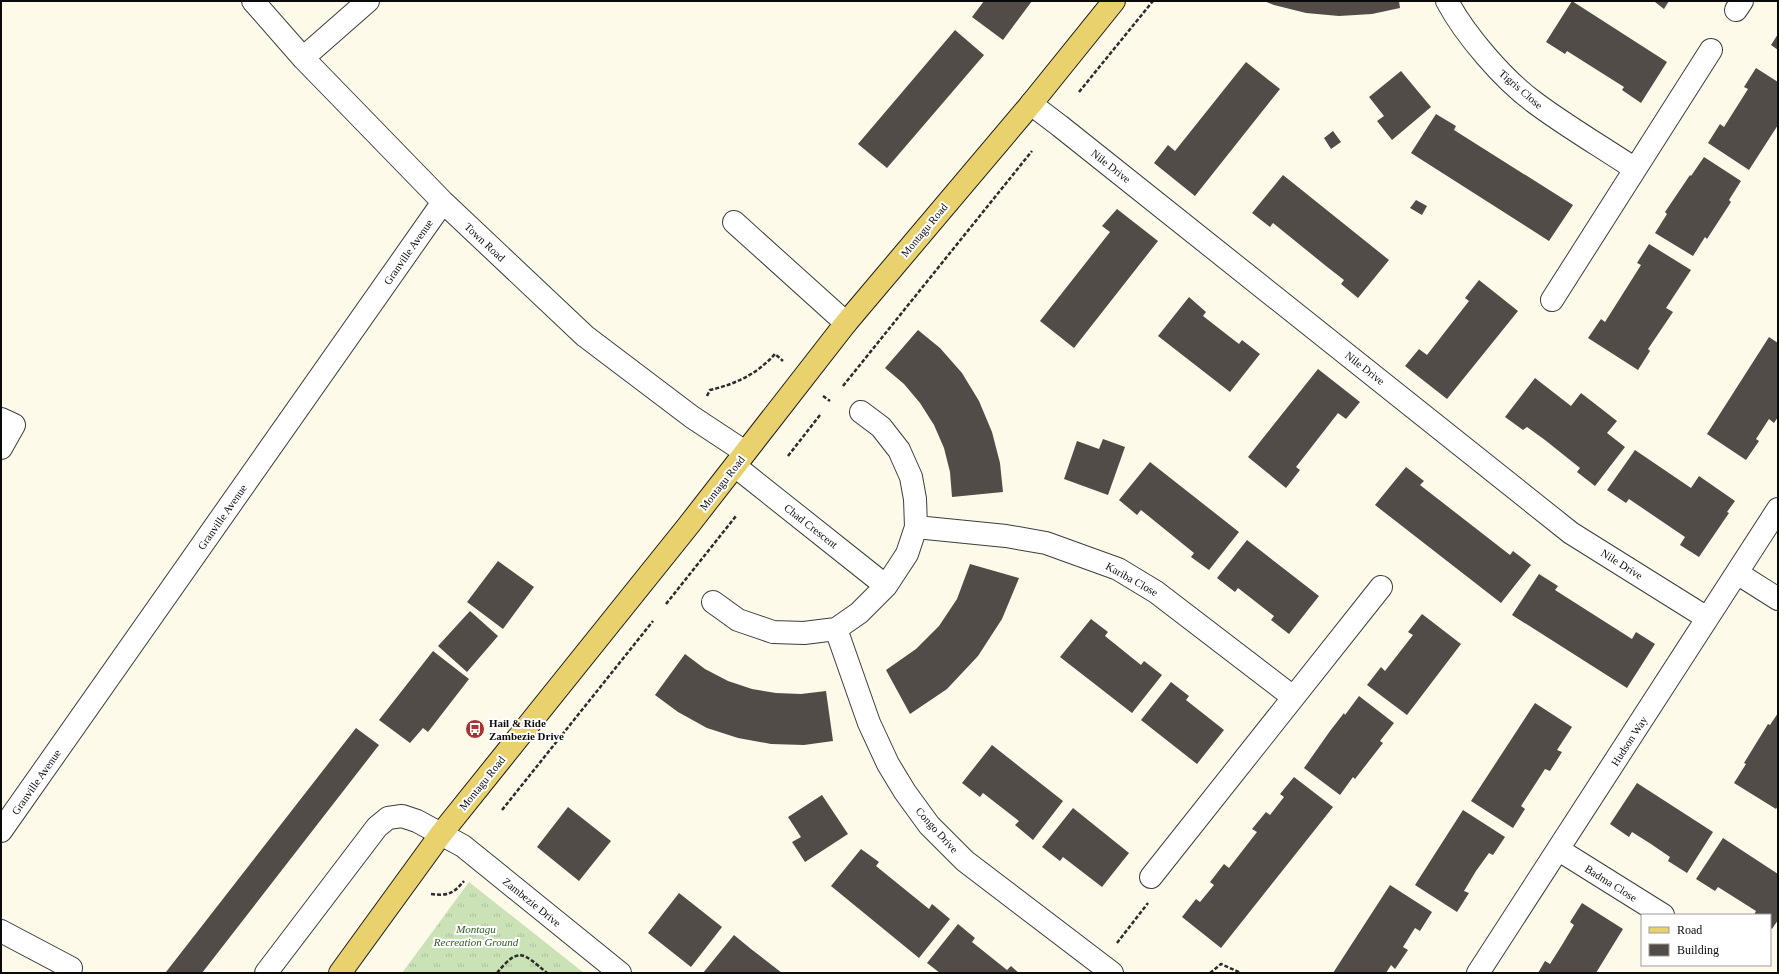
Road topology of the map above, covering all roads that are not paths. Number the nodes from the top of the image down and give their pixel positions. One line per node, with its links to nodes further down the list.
1 (253, 1): 6 (street, Town Road)
2 (368, 1): 6 (street)
3 (1114, 1): 7 (main road, Montagu Road)
4 (1447, 1): 8 (street, Tigris Close)
5 (1711, 50): 8 (street)
6 (303, 58): 9 (street, Town Road)
7 (1031, 104): 12 (main road, Montagu Road); 24 (street, Nile Drive)
8 (1635, 169): 11 (street)
9 (443, 202): 16 (street, Town Road); 27 (street, Granville Avenue)
10 (734, 222): 12 (street)
11 (1552, 300)
12 (846, 323): 16 (main road, Montagu Road)
13 (861, 412): 18 (street)
14 (1, 419): 15 (street)
15 (1, 448)
16 (740, 459): 20 (street, Chad Crescent); 28 (main road, Montagu Road)
17 (1778, 509): 19 (street, Hudson Way)
18 (916, 527): 20 (street); 26 (street, Kariba Close)
19 (1737, 573): 22 (street); 24 (street, Hudson Way)
20 (886, 586): 25 (street)
21 (1381, 587): 26 (street)
22 (1778, 599)
23 (713, 602): 25 (street)
24 (1708, 618): 29 (street, Hudson Way)
25 (836, 629): 34 (street, Congo Drive)
26 (1294, 697): 30 (street)
27 (1, 831)
28 (441, 834): 35 (street, Zambezie Drive); 36 (main road, Montagu Road); 37 (street, Zambezie Drive)
29 (1558, 850): 31 (street, Badma Close); 38 (street, Hudson Way)
30 (1151, 876)
31 (1661, 914)
32 (1, 931): 33 (street)
33 (71, 968)
34 (1106, 968)
35 (266, 973)
36 (340, 973)
37 (620, 973)
38 (1478, 973)

